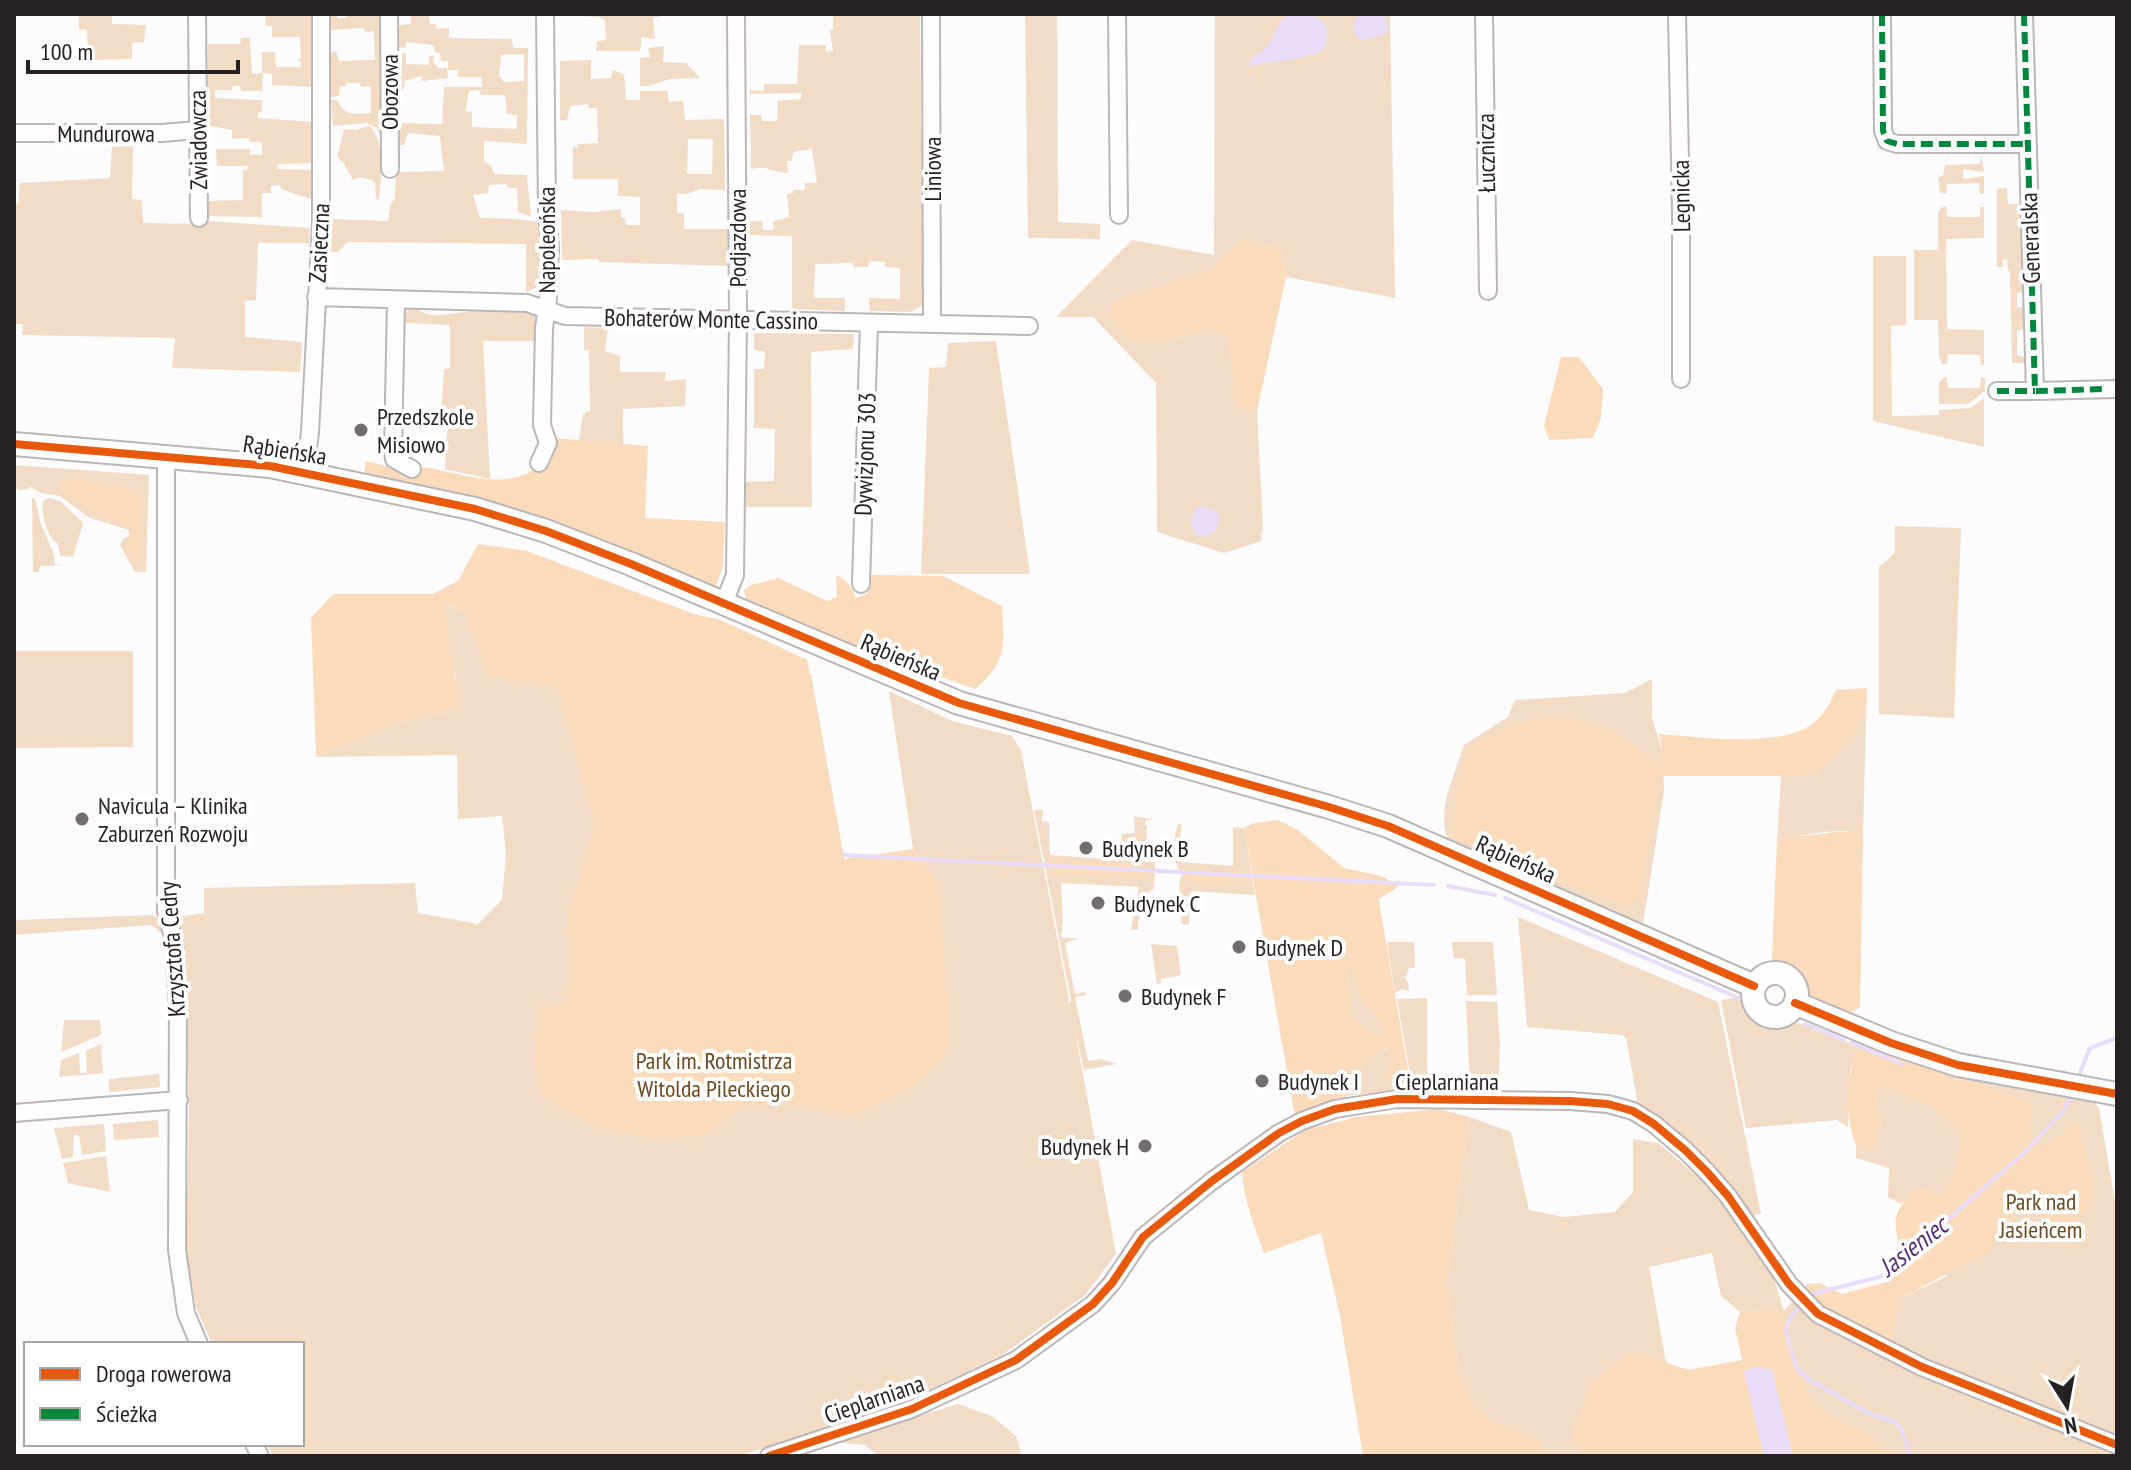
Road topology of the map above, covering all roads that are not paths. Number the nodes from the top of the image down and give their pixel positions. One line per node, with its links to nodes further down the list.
1 (197, 14): 13 (street, Zwiadowcza)
2 (321, 14): 20 (street, Zasieczna)
3 (389, 14): 16 (street, Obozowa)
4 (545, 14): 22 (street, Napoleońska)
5 (736, 14): 23 (street, Podjazdowa)
6 (931, 14): 25 (street, Liniowa)
7 (1117, 14): 17 (street)
8 (1484, 14): 19 (street, Łucznicza)
9 (1677, 14): 27 (street, Legnicka)
10 (1882, 14): 15 (street)
11 (2024, 14): 15 (street, Generalska)
12 (14, 124): 14 (street)
13 (197, 130): 14 (street, Mundurowa); 18 (street, Zwiadowcza)
14 (14, 133)
15 (2027, 144): 30 (street, Generalska)
16 (390, 169)
17 (1119, 215)
18 (199, 218)
19 (1488, 291)
20 (316, 297): 21 (street, Bohaterów Monte Cassino); 35 (street, Zasieczna)
21 (396, 301): 22 (street, Bohaterów Monte Cassino); 34 (street)
22 (546, 309): 23 (street, Bohaterów Monte Cassino); 33 (street, Napoleońska)
23 (738, 320): 24 (street, Bohaterów Monte Cassino); 37 (street, Podjazdowa)
24 (869, 323): 25 (street, Bohaterów Monte Cassino); 36 (street, Dywizjonu 303)
25 (932, 324): 26 (street, Bohaterów Monte Cassino)
26 (1029, 326)
27 (1681, 379)
28 (2111, 389): 30 (street)
29 (1997, 391): 30 (street)
30 (2035, 391)
31 (14, 444): 32 (street, Rąbieńska)
32 (166, 455): 35 (street, Rąbieńska); 41 (street, Krzysztofa Cedry)
33 (539, 463)
34 (412, 469)
35 (305, 472): 37 (street, Rąbieńska)
36 (861, 584)
37 (724, 603): 38 (street, Rąbieńska)
38 (1754, 986): 39 (street); 39 (street)
39 (1795, 1003): 40 (street)
40 (2117, 1094)
41 (179, 1100): 42 (street); 43 (street, Krzysztofa Cedry)
42 (14, 1113)
43 (198, 1342)
44 (2117, 1445): 45 (street, Cieplarniana)
45 (769, 1456)

